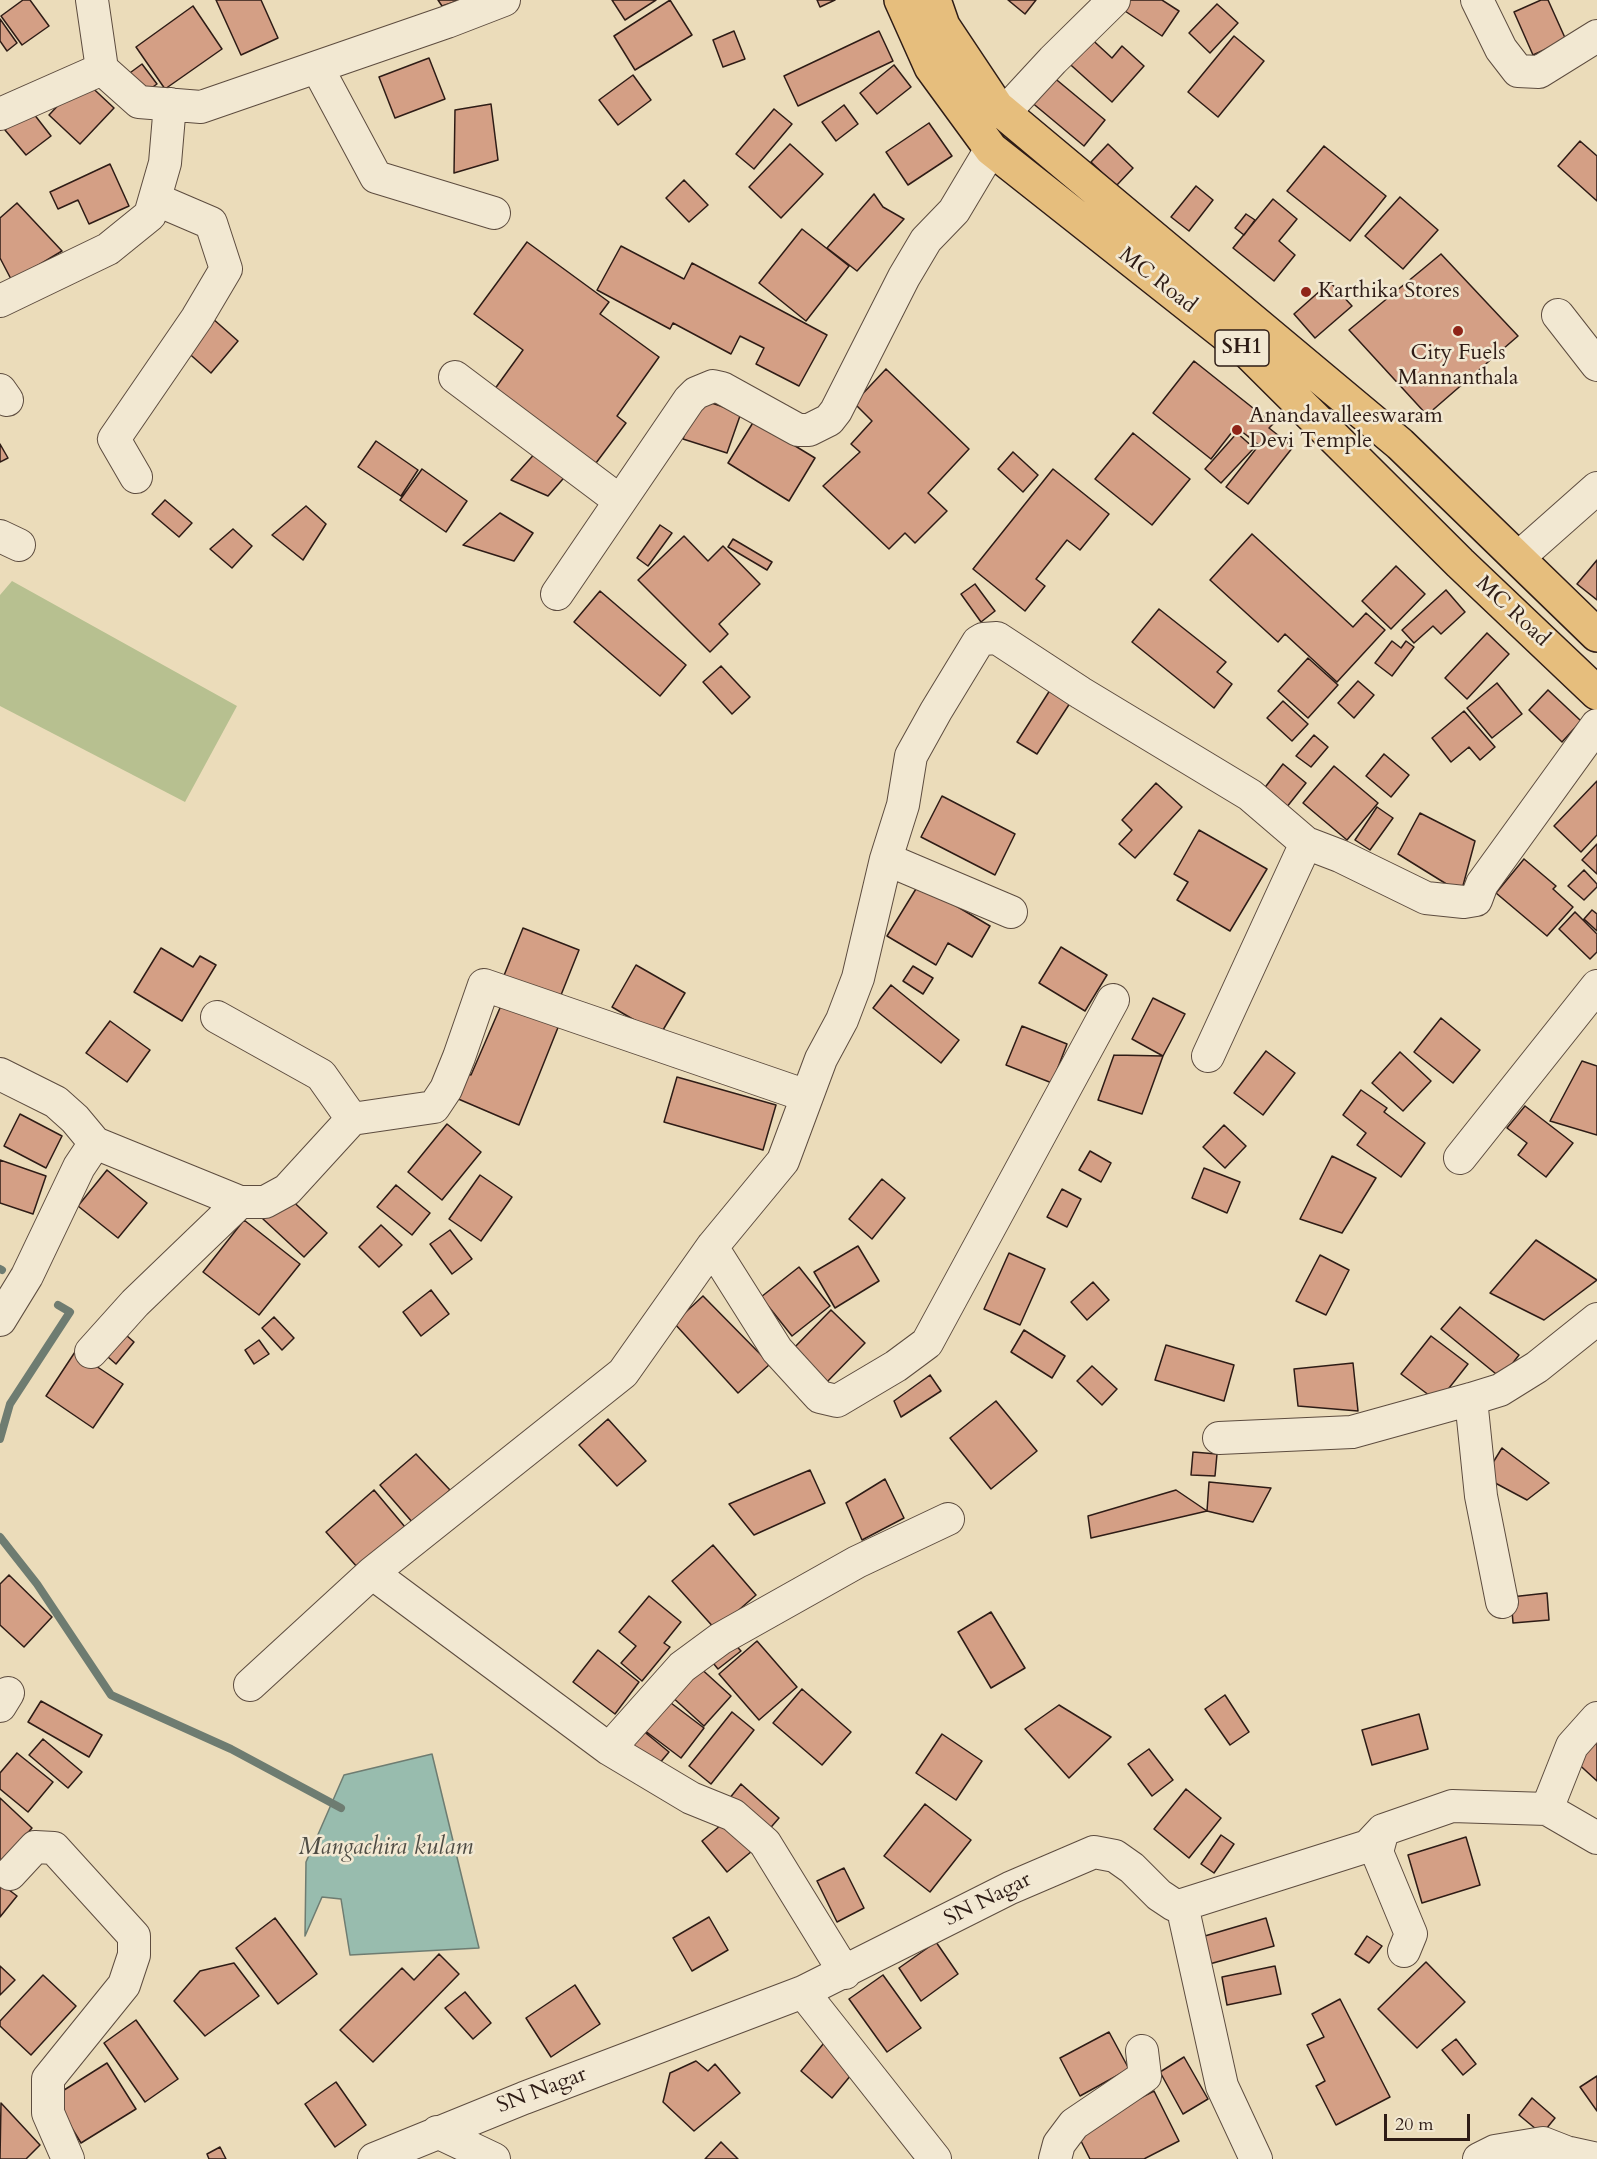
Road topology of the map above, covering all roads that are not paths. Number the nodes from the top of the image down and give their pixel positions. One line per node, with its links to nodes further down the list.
1 (92, 0): 9 (street)
2 (504, 0): 8 (street)
3 (901, 0): 13 (main road, MC Road / SH1)
4 (934, 0): 11 (main road, MC Road / SH1)
5 (1114, 0): 11 (street)
6 (1477, 0): 7 (street)
7 (1597, 36)
8 (317, 67): 10 (street); 15 (street)
9 (102, 69): 10 (street); 12 (street)
10 (170, 104): 14 (street)
11 (1004, 113): 23 (main road, MC Road / SH1)
12 (0, 114)
13 (991, 148): 22 (street); 26 (main road, MC Road / SH1)
14 (154, 199): 16 (street); 20 (street)
15 (494, 213)
16 (0, 301)
17 (1558, 315): 18 (street)
18 (1597, 365)
19 (454, 377): 22 (street)
20 (136, 477)
21 (1597, 488): 23 (street)
22 (620, 501): 24 (street)
23 (1518, 558): 25 (main road, MC Road / SH1)
24 (556, 594)
25 (1597, 635)
26 (1597, 693)
27 (1597, 725): 28 (street)
28 (1306, 843): 29 (street); 34 (street)
29 (886, 859): 30 (street); 36 (street)
30 (1011, 912)
31 (1595, 995): 39 (street)
32 (1113, 1000): 41 (street)
33 (217, 1017): 37 (street)
34 (1208, 1056)
35 (0, 1074): 38 (street)
36 (807, 1096): 37 (street); 41 (street)
37 (352, 1119): 40 (street)
38 (95, 1143): 40 (street); 43 (street)
39 (1460, 1158)
40 (240, 1202): 44 (street)
41 (712, 1247): 48 (street)
42 (1597, 1319): 45 (street)
43 (0, 1320)
44 (91, 1352)
45 (1471, 1399): 46 (street); 49 (street)
46 (1219, 1438)
47 (948, 1519): 52 (street)
48 (372, 1573): 50 (street); 52 (street)
49 (1502, 1602)
50 (250, 1685)
51 (1597, 1718): 53 (street)
52 (609, 1749): 59 (street)
53 (1547, 1809): 54 (street); 55 (street)
54 (1383, 1830): 57 (street); 58 (street)
55 (1597, 1838)
56 (10, 1874): 63 (street)
57 (1182, 1905): 59 (street, SN Nagar); 68 (street)
58 (1404, 1951)
59 (846, 1972): 60 (street, SN Nagar)
60 (803, 1992): 62 (street, SN Nagar); 66 (street)
61 (1142, 2051): 67 (street)
62 (437, 2132): 64 (street, SN Nagar); 65 (street)
63 (68, 2159)
64 (374, 2159)
65 (494, 2159)
66 (935, 2159)
67 (1056, 2159)
68 (1256, 2159)
69 (1479, 2159): 70 (street)
70 (1597, 2159)

